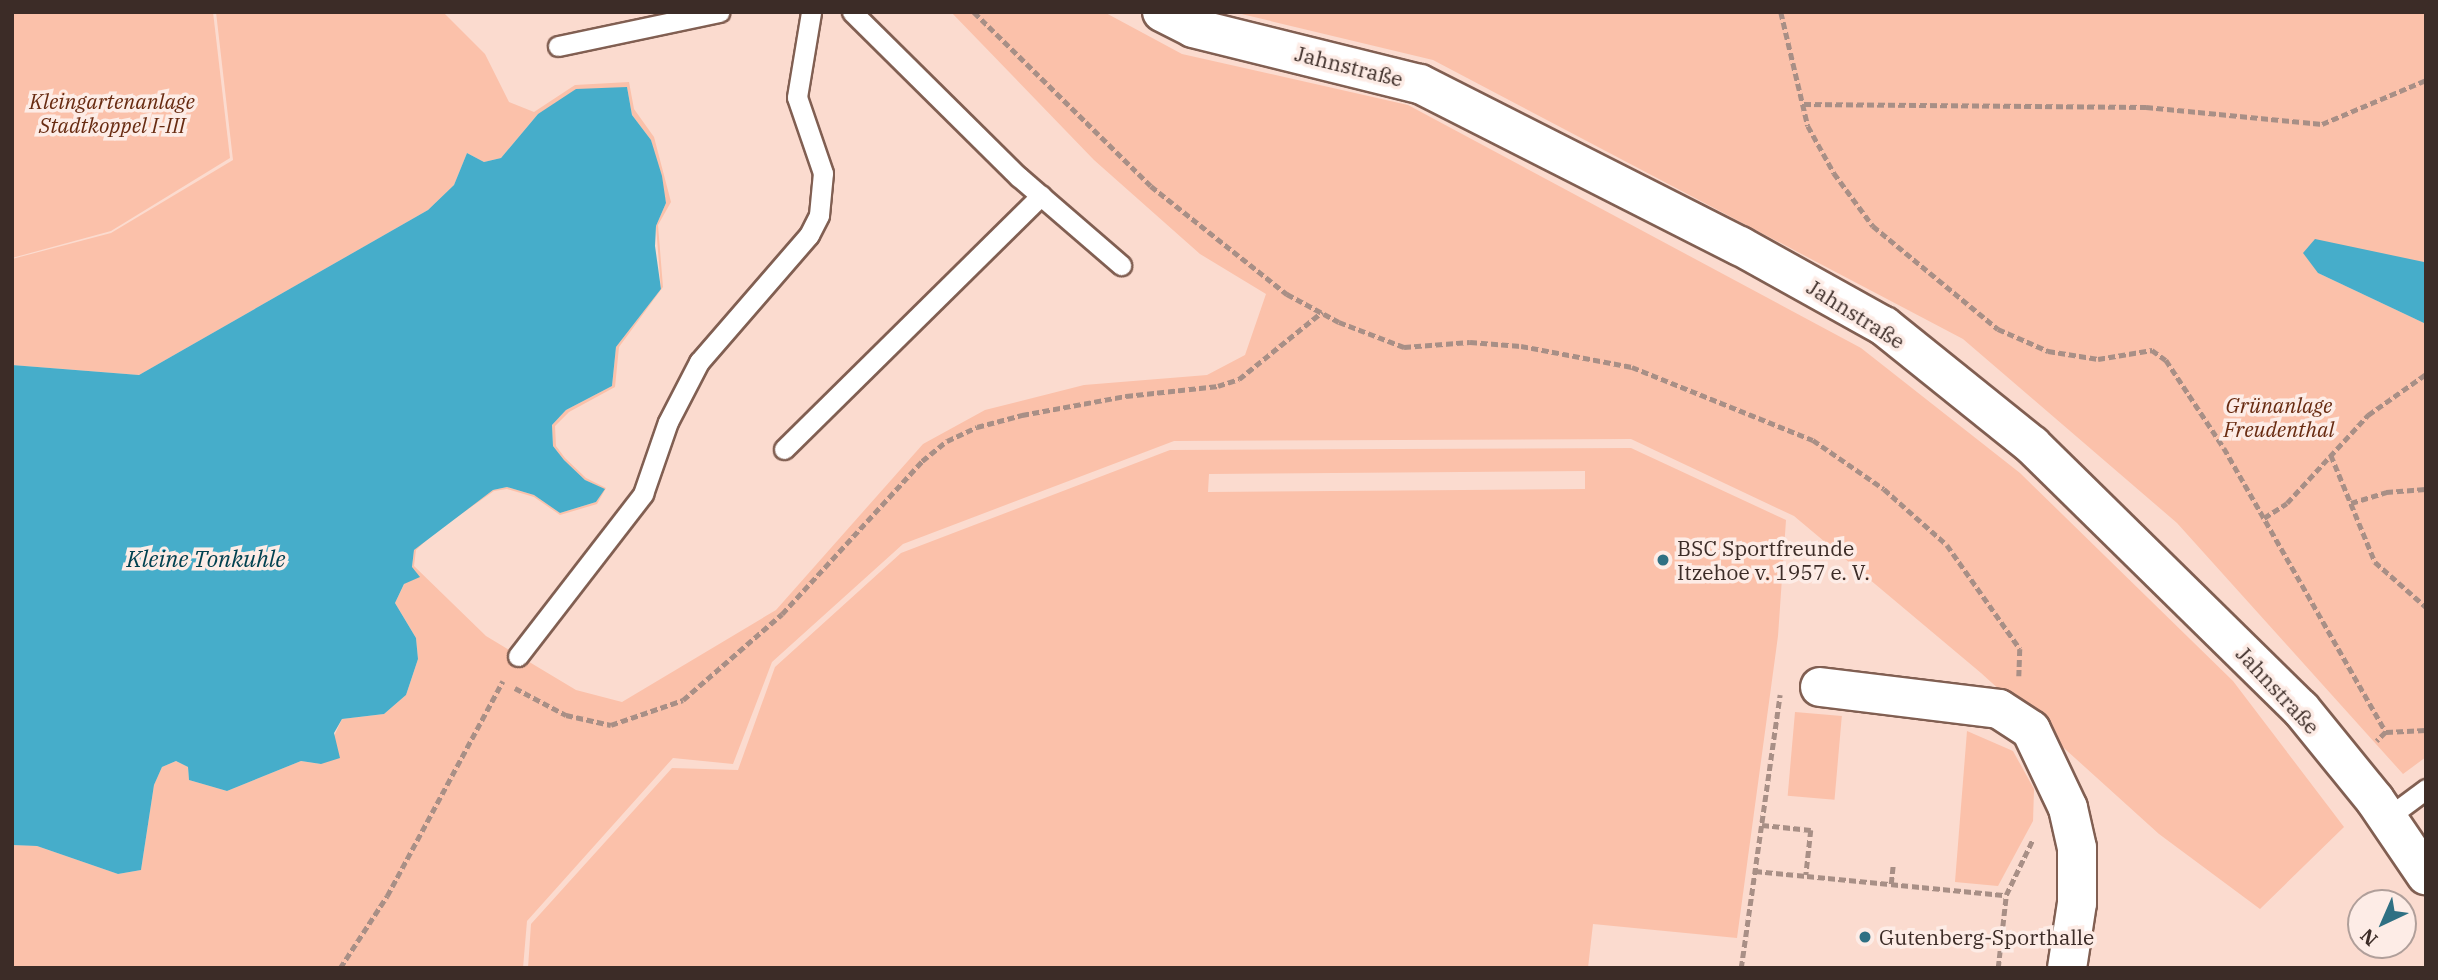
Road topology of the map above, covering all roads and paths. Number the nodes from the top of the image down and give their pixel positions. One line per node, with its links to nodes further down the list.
1 (719, 12): 7 (lane)
2 (811, 12): 20 (lane)
3 (852, 12): 10 (lane)
4 (974, 12): 12 (path)
5 (1162, 12): 26 (street, Jahnstraße)
6 (1781, 12): 9 (path)
7 (558, 46)
8 (2426, 80): 9 (path)
9 (1804, 104): 18 (path)
10 (1041, 196): 11 (lane); 14 (lane)
11 (1121, 265)
12 (1322, 312): 21 (path); 23 (path)
13 (2426, 374): 15 (path)
14 (784, 449)
15 (2331, 455): 17 (path); 18 (path)
16 (2426, 489): 17 (path)
17 (2351, 503): 19 (path)
18 (2263, 518): 25 (path)
19 (2426, 607)
20 (517, 656): 21 (path)
21 (503, 682): 37 (path)
22 (1820, 687): 23 (street); 29 (path)
23 (2015, 718): 30 (street)
24 (2426, 730): 25 (path)
25 (2386, 732): 26 (path)
26 (2348, 767): 28 (street, Jahnstraße)
27 (2426, 789): 28 (lane)
28 (2387, 817): 33 (street, Jahnstraße)
29 (1762, 825): 32 (path); 34 (path)
30 (2072, 827): 36 (path); 40 (street)
31 (1893, 864): 35 (path)
32 (1755, 871): 34 (path); 38 (path)
33 (2426, 875)
34 (1806, 876): 35 (path)
35 (1891, 884): 36 (path)
36 (2006, 895): 39 (path)
37 (340, 968)
38 (1741, 968)
39 (1998, 968)
40 (2067, 968)

